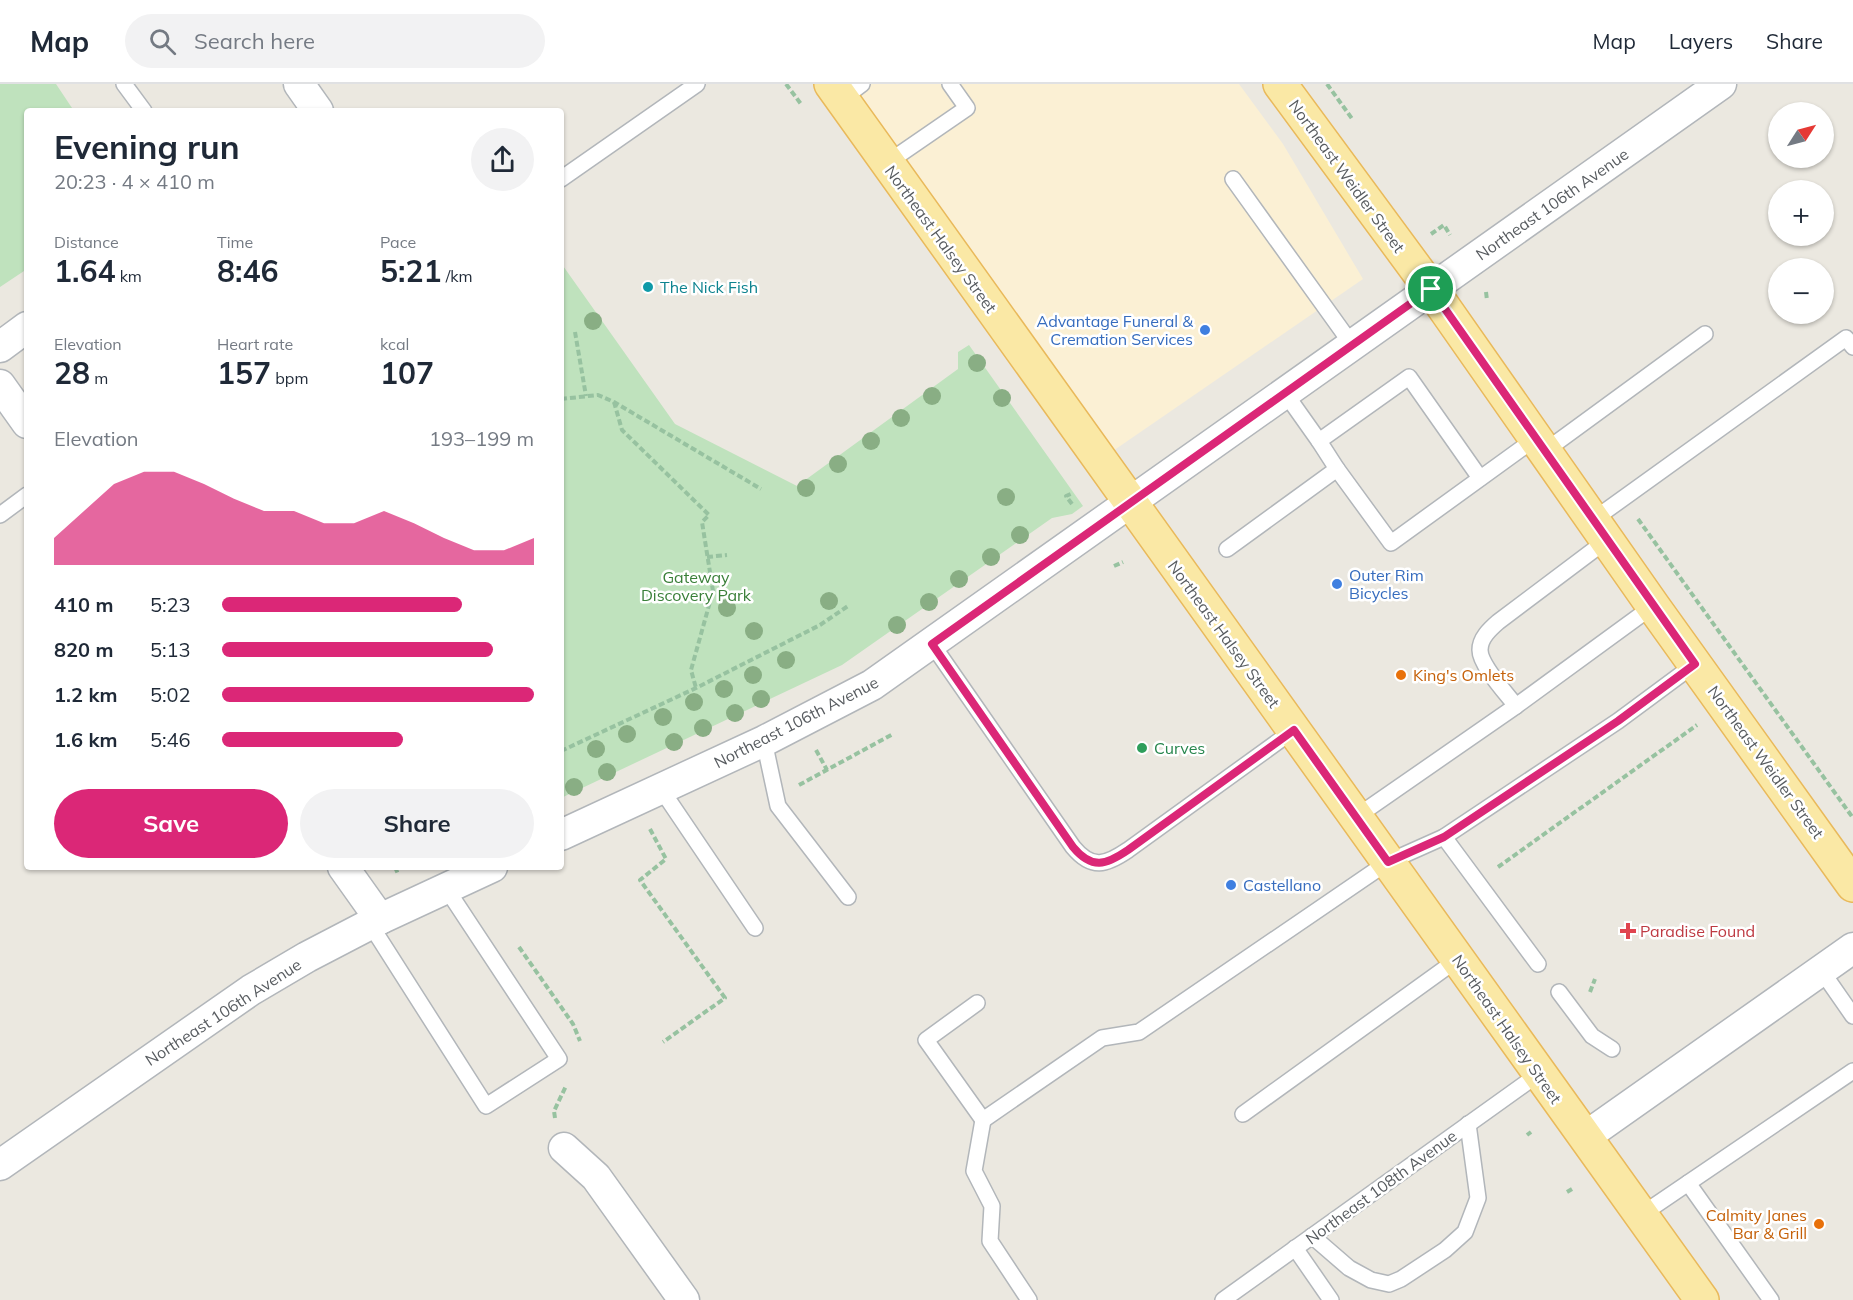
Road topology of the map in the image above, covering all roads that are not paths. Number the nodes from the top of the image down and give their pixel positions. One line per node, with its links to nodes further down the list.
1 (124, 84): 8 (lane)
2 (299, 84): 9 (street)
3 (698, 84): 11 (lane)
4 (950, 84): 10 (lane)
5 (1280, 84): 13 (main road, Northeast Weidler Street)
6 (1721, 84): 13 (street, Northeast 106th Avenue)
7 (845, 89): 10 (main road, Northeast Halsey Street)
8 (142, 108)
9 (316, 108)
10 (887, 163): 27 (main road, Northeast Halsey Street)
11 (564, 177)
12 (1233, 179): 16 (lane)
13 (1431, 289): 16 (street, Northeast 106th Avenue); 23 (main road, Northeast Weidler Street)
14 (24, 329): 17 (street)
15 (1705, 334): 23 (lane)
16 (1353, 346): 20 (street, Northeast 106th Avenue)
17 (0, 347)
18 (1853, 347): 29 (lane)
19 (0, 385): 21 (street)
20 (1285, 393): 22 (lane); 27 (street, Northeast 106th Avenue)
21 (24, 419)
22 (1319, 441): 24 (lane); 25 (lane)
23 (1540, 445): 25 (lane); 29 (main road, Northeast Weidler Street)
24 (1337, 469): 25 (lane); 30 (lane)
25 (1480, 478)
26 (24, 497): 28 (lane)
27 (1131, 503): 32 (street, Northeast 106th Avenue); 35 (main road, Northeast Halsey Street)
28 (0, 515)
29 (1600, 530): 31 (main road, Northeast Weidler Street); 34 (lane)
30 (1227, 549)
31 (1653, 606): 33 (main road, Northeast Weidler Street); 34 (lane)
32 (932, 644): 35 (lane); 36 (street, Northeast 106th Avenue)
33 (1695, 664): 40 (lane); 44 (main road, Northeast Weidler Street)
34 (1516, 706): 38 (lane)
35 (1294, 730): 38 (main road, Northeast Halsey Street)
36 (764, 741): 37 (street, Northeast 106th Avenue); 46 (lane)
37 (661, 789): 39 (street, Northeast 106th Avenue); 48 (lane)
38 (1356, 817): 41 (main road, Northeast Halsey Street)
39 (564, 834)
40 (1444, 837): 41 (lane); 51 (lane)
41 (1388, 862): 50 (main road, Northeast Halsey Street); 60 (lane)
42 (345, 870): 47 (street)
43 (485, 870): 45 (street, Northeast 106th Avenue)
44 (1853, 885)
45 (446, 888): 47 (street, Northeast 106th Avenue); 47 (lane)
46 (848, 897)
47 (375, 921): 64 (street, Northeast 106th Avenue)
48 (755, 928)
49 (1853, 948): 52 (street)
50 (1458, 959): 58 (main road, Northeast Halsey Street); 59 (lane)
51 (1538, 964)
52 (1821, 970): 55 (lane); 62 (street)
53 (1559, 992): 56 (lane)
54 (977, 1003): 60 (lane)
55 (1853, 1016)
56 (1612, 1049)
57 (1853, 1071): 65 (lane)
58 (1540, 1073): 61 (lane, Northeast 108th Avenue); 62 (main road, Northeast Halsey Street)
59 (1243, 1114)
60 (983, 1120): 70 (lane)
61 (1468, 1124): 67 (lane, Northeast 108th Avenue); 67 (lane)
62 (1585, 1137): 66 (main road, Northeast Halsey Street)
63 (564, 1148): 69 (street)
64 (0, 1165)
65 (1688, 1183): 66 (lane); 74 (lane)
66 (1641, 1215): 73 (main road, Northeast Halsey Street)
67 (1312, 1236): 68 (lane, Northeast 108th Avenue)
68 (1295, 1248): 71 (lane, Northeast 108th Avenue); 72 (lane)
69 (684, 1300)
70 (1029, 1300)
71 (1223, 1300)
72 (1331, 1300)
73 (1702, 1300)
74 (1771, 1300)

